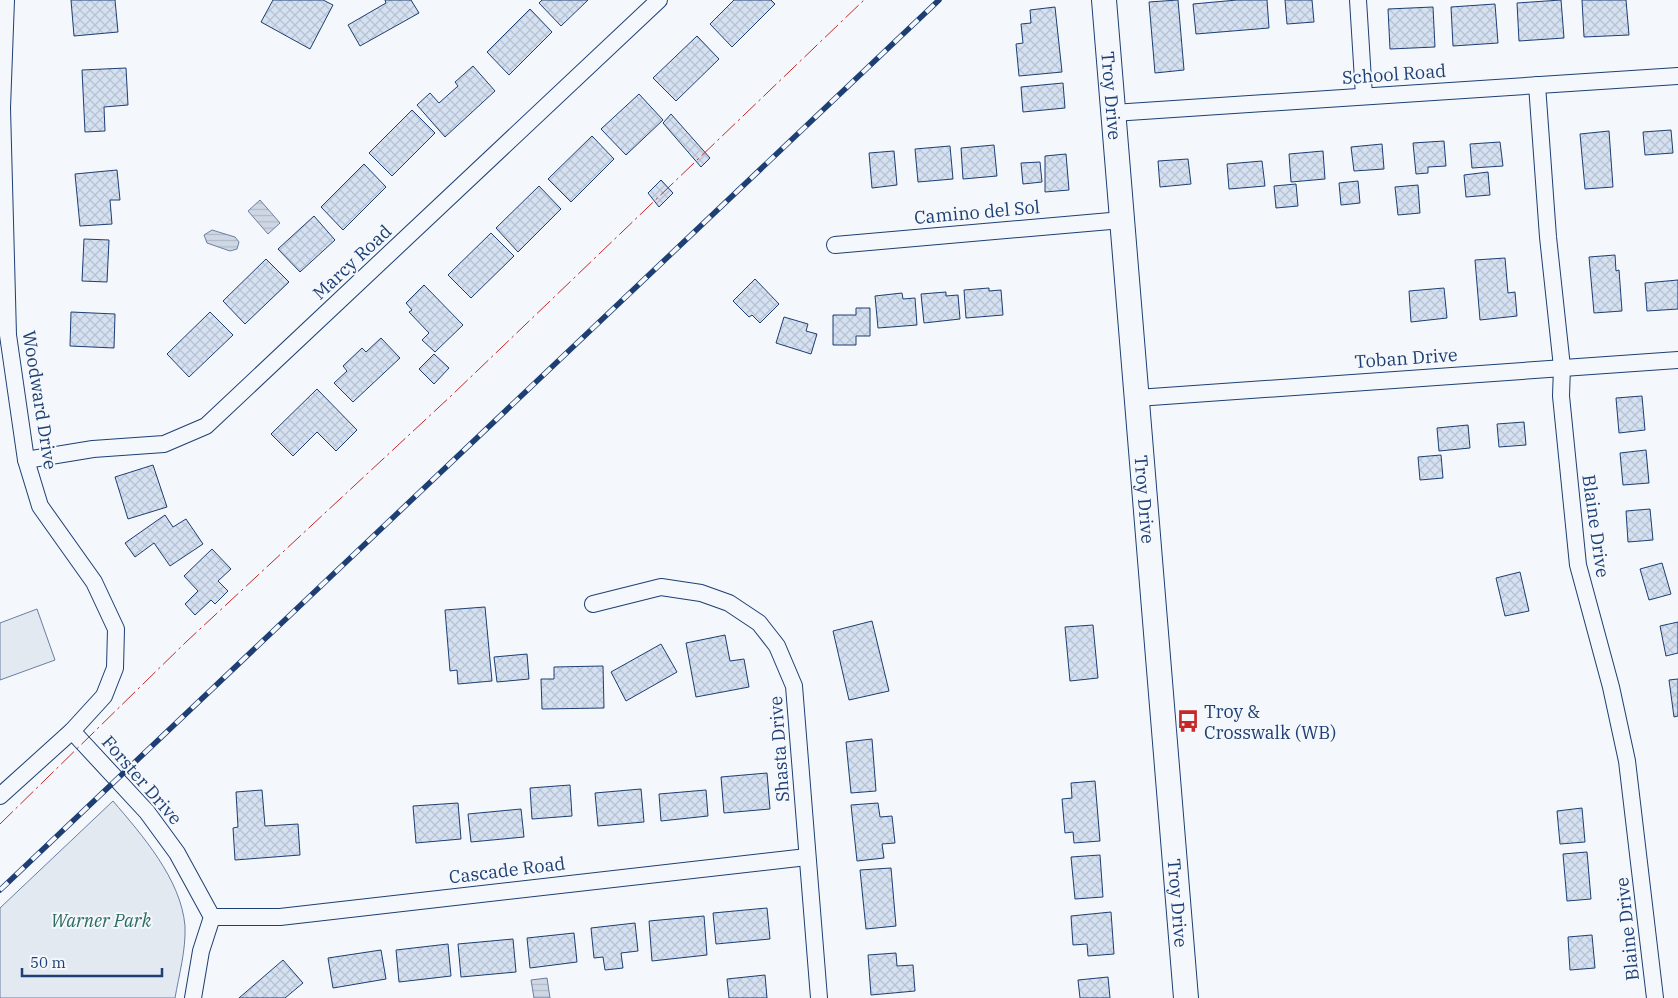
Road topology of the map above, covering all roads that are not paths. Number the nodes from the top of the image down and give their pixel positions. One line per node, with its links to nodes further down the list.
1 (6, 0): 14 (street, Woodward Drive)
2 (659, 0): 14 (street, Marcy Road)
3 (1104, 0): 8 (street, Troy Drive)
4 (1358, 0): 7 (street)
5 (1678, 76): 6 (street, School Road)
6 (1537, 85): 7 (street, School Road); 12 (street, Blaine Drive)
7 (1364, 96): 8 (street, School Road)
8 (1113, 113): 9 (street, Troy Drive)
9 (1122, 220): 10 (street, Camino del Sol); 13 (street, Troy Drive)
10 (835, 245)
11 (1678, 360): 12 (street, Toban Drive)
12 (1562, 367): 13 (street, Toban Drive); 23 (street, Blaine Drive)
13 (1137, 398): 22 (street, Troy Drive)
14 (26, 460): 16 (street, Woodward Drive)
15 (593, 604): 18 (street, Shasta Drive)
16 (72, 730): 17 (street, Woodward Drive); 19 (street, Forster Drive)
17 (0, 796)
18 (807, 857): 19 (street, Cascade Road); 21 (street, Shasta Drive)
19 (212, 917): 20 (street)
20 (194, 998)
21 (819, 998)
22 (1186, 998)
23 (1655, 998)

